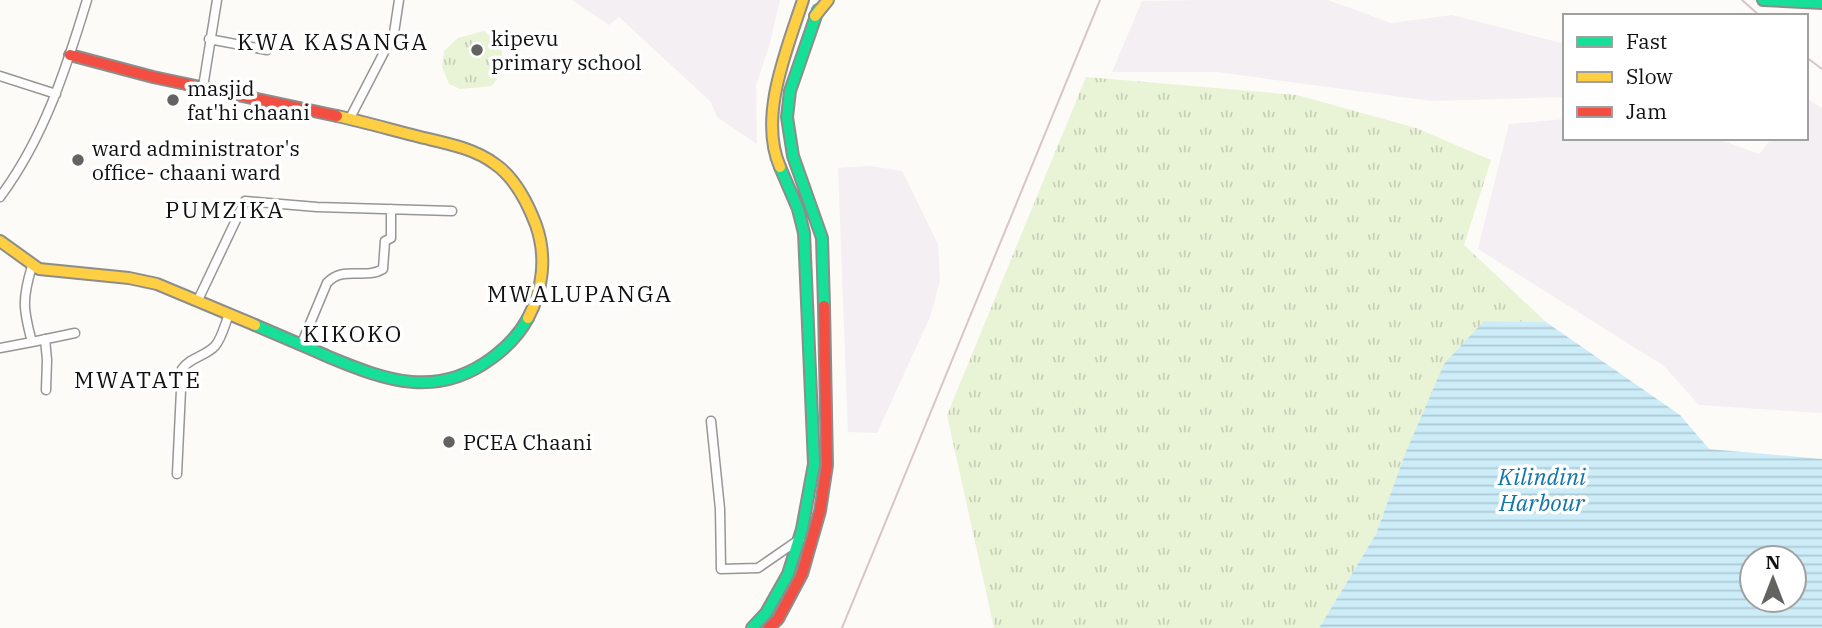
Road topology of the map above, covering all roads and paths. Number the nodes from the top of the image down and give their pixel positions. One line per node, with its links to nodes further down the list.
1 (87, 0): 12 (street)
2 (216, 0): 10 (street)
3 (399, 0): 16 (street)
4 (822, 0): 9 (main road)
5 (828, 0): 9 (main road)
6 (1763, 0): 8 (main road)
7 (801, 2): 32 (main road)
8 (1822, 4)
9 (815, 16): 34 (main road)
10 (209, 39): 11 (street); 14 (street)
11 (267, 50)
12 (70, 55): 14 (main road); 15 (street)
13 (0, 76): 15 (street)
14 (203, 87): 16 (main road)
15 (55, 94): 17 (street)
16 (350, 118): 27 (main road)
17 (0, 197)
18 (391, 209): 19 (street); 22 (street); 27 (street)
19 (452, 211)
20 (0, 241): 21 (main road)
21 (32, 266): 22 (main road); 26 (street)
22 (198, 300): 23 (main road)
23 (229, 314): 27 (main road); 31 (street)
24 (75, 333): 25 (street)
25 (45, 339): 26 (street); 29 (street)
26 (32, 342): 28 (street)
27 (301, 345)
28 (0, 348)
29 (46, 390)
30 (711, 421): 32 (street)
31 (177, 474)
32 (800, 539): 33 (main road)
33 (752, 628)
34 (769, 628)

